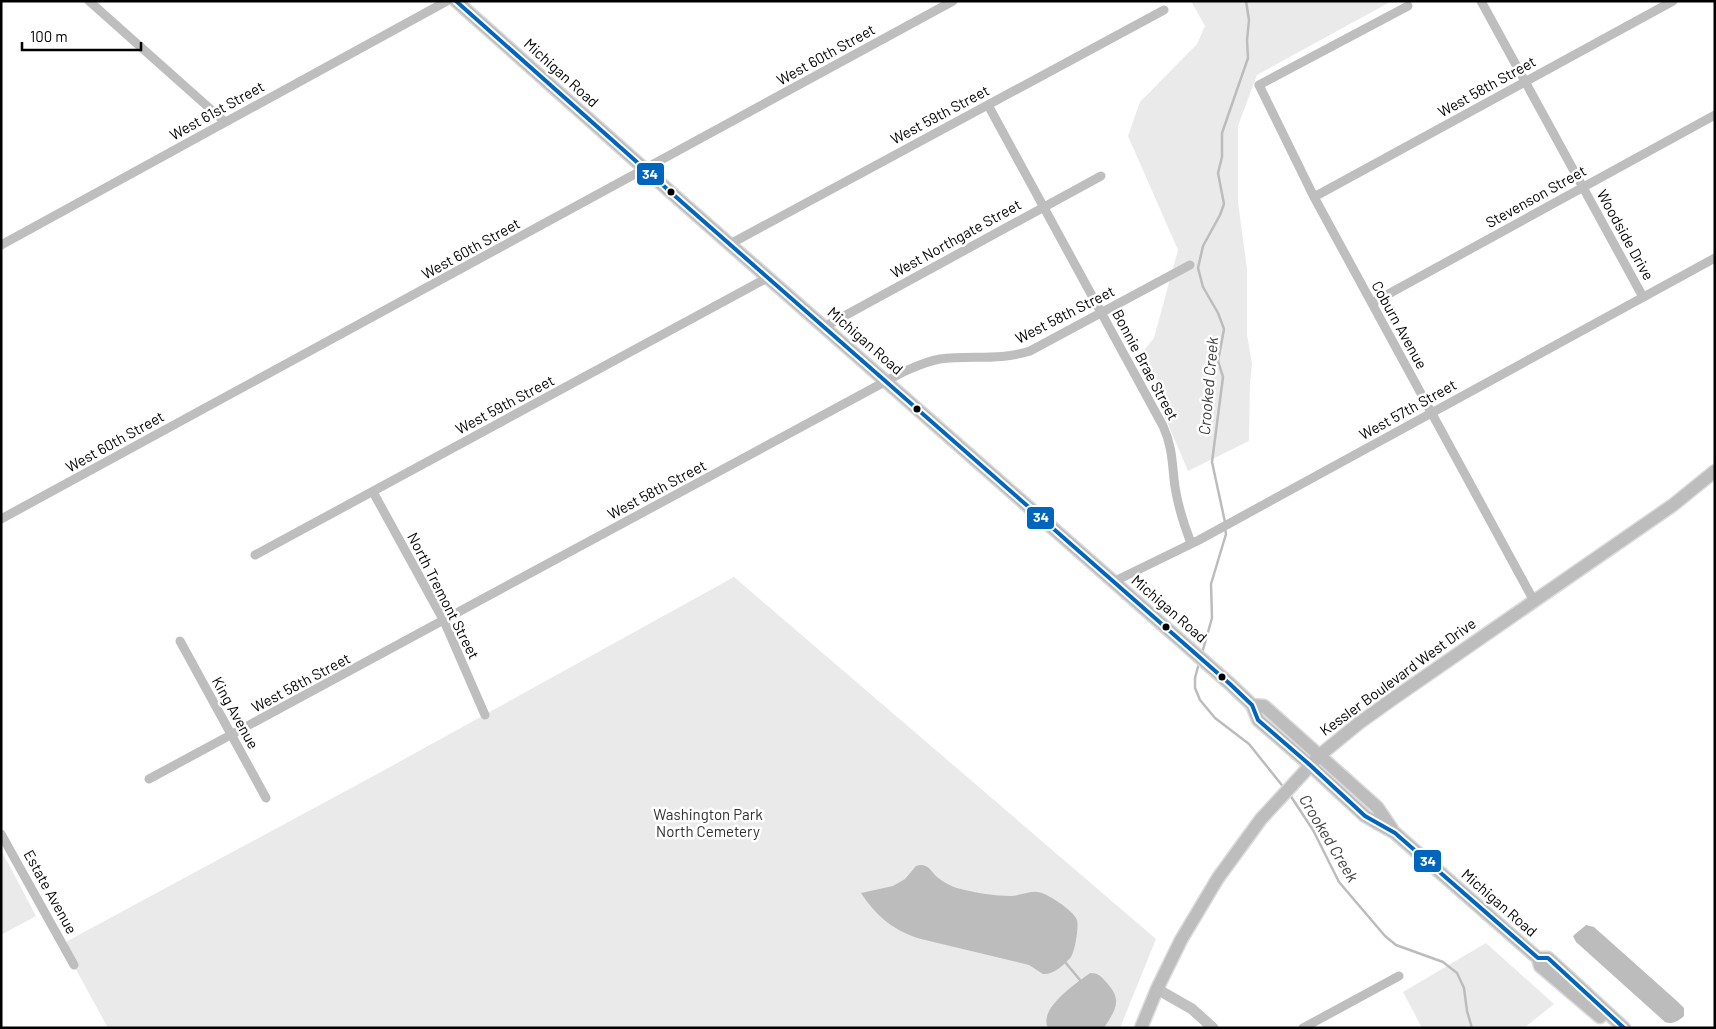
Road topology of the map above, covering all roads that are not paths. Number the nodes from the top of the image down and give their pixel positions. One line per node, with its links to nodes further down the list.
1 (89, 1): 12 (street)
2 (447, 1): 12 (street, West 61st Street)
3 (456, 1): 13 (main road, Michigan Road)
4 (953, 1): 13 (street, West 60th Street)
5 (1481, 1): 9 (street, Woodside Drive)
6 (1673, 1): 9 (street, West 58th Street)
7 (1408, 6): 16 (street, Coburn Avenue)
8 (1164, 10): 10 (street, West 59th Street)
9 (1524, 82): 15 (street, Woodside Drive); 16 (street, West 58th Street)
10 (988, 105): 17 (street, Bonnie Brae Street); 18 (street, West 59th Street)
11 (1715, 115): 15 (street, Stevenson Street)
12 (225, 122): 19 (street, West 61st Street)
13 (645, 170): 18 (main road, Michigan Road); 31 (street, West 60th Street)
14 (1101, 176): 17 (street, West Northgate Street)
15 (1583, 187): 23 (street, Woodside Drive); 24 (street, Stevenson Street)
16 (1314, 197): 24 (street, Coburn Avenue)
17 (1043, 208): 25 (street, Bonnie Brae Street); 26 (street, West Northgate Street)
18 (730, 244): 22 (main road, Michigan Road)
19 (1, 245)
20 (1715, 258): 23 (street, West 57th Street)
21 (1190, 265): 25 (street, West 58th Street)
22 (769, 278): 26 (main road, Michigan Road); 30 (street, West 59th Street)
23 (1643, 297): 28 (street, West 57th Street)
24 (1372, 303): 28 (street, Coburn Avenue)
25 (1101, 313): 27 (street, West 58th Street); 32 (street, Bonnie Brae Street)
26 (824, 327): 27 (main road, Michigan Road)
27 (887, 381): 34 (main road, Michigan Road); 36 (street, West 58th Street)
28 (1431, 413): 32 (street, West 57th Street); 35 (street, Coburn Avenue)
29 (1715, 471): 35 (main road, Kessler Boulevard West Drive)
30 (373, 492): 33 (street, West 59th Street); 36 (street, North Tremont Street)
31 (1, 520)
32 (1195, 541): 34 (street, West 57th Street)
33 (255, 556)
34 (1113, 582): 38 (main road, Michigan Road)
35 (1534, 601): 41 (main road, Kessler Boulevard West Drive)
36 (444, 621): 39 (street, North Tremont Street); 40 (street, West 58th Street)
37 (180, 641): 40 (street, King Avenue)
38 (1252, 705): 41 (main road, Michigan Road); 42 (main road, Michigan Road)
39 (485, 715)
40 (232, 736): 43 (street, West 58th Street); 44 (street, King Avenue)
41 (1320, 755): 42 (main road, Kessler Boulevard West Drive); 45 (main road, Michigan Road)
42 (1310, 765): 45 (main road, Michigan Road); 50 (main road, Kessler Boulevard West Drive)
43 (149, 780)
44 (266, 798)
45 (1395, 833): 47 (main road, Michigan Road)
46 (1, 834): 48 (street, Estate Avenue)
47 (1538, 958): 54 (main road, Michigan Road); 55 (main road, Michigan Road)
48 (74, 965)
49 (1399, 976): 53 (street)
50 (1157, 989): 51 (main road, Kessler Boulevard West Drive); 52 (street)
51 (1141, 1028)
52 (1213, 1028)
53 (1303, 1028)
54 (1612, 1028)
55 (1624, 1028)

